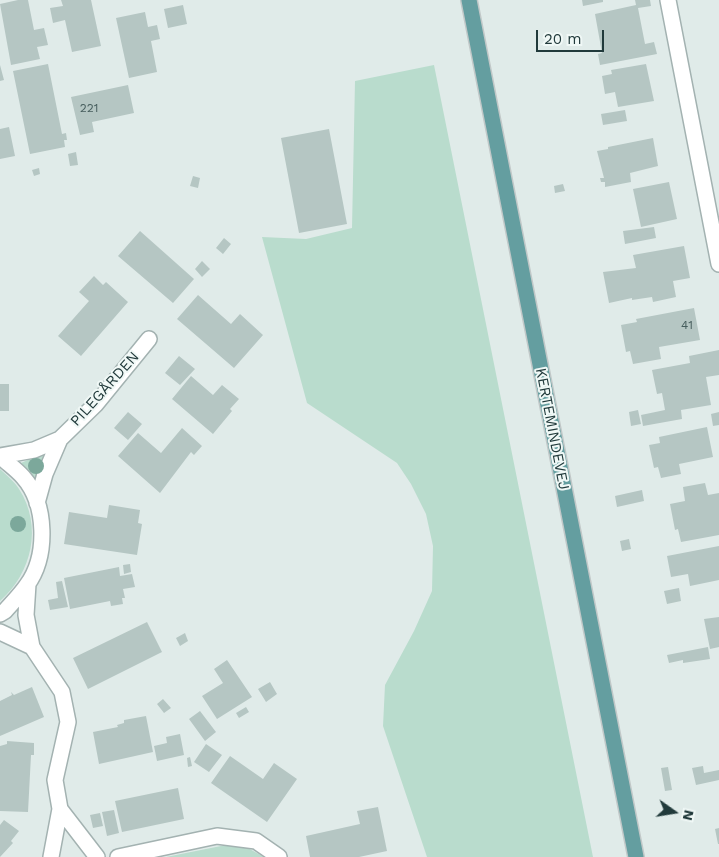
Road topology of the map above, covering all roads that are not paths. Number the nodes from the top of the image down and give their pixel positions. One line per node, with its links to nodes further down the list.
1 (469, 0): 18 (main road, KERTEMINDEVEJ)
2 (668, 0): 3 (street)
3 (712, 194): 4 (street)
4 (719, 264)
5 (149, 339): 6 (street, PILEGÅRDEN)
6 (60, 439): 7 (street, PILEGÅRDEN); 8 (street, PILEGÅRDEN)
7 (0, 456): 8 (street, PILEGÅRDEN)
8 (37, 504): 9 (street, PILEGÅRDEN)
9 (28, 584): 10 (street, PILEGÅRDEN); 12 (street, PILEGÅRDEN)
10 (0, 614)
11 (0, 632): 12 (street)
12 (32, 647): 13 (street, PILEGÅRDEN)
13 (60, 809): 14 (street, PILEGÅRDEN); 15 (street, PILEGÅRDEN)
14 (51, 857)
15 (97, 857)
16 (118, 857): 17 (street)
17 (279, 857)
18 (636, 857)

